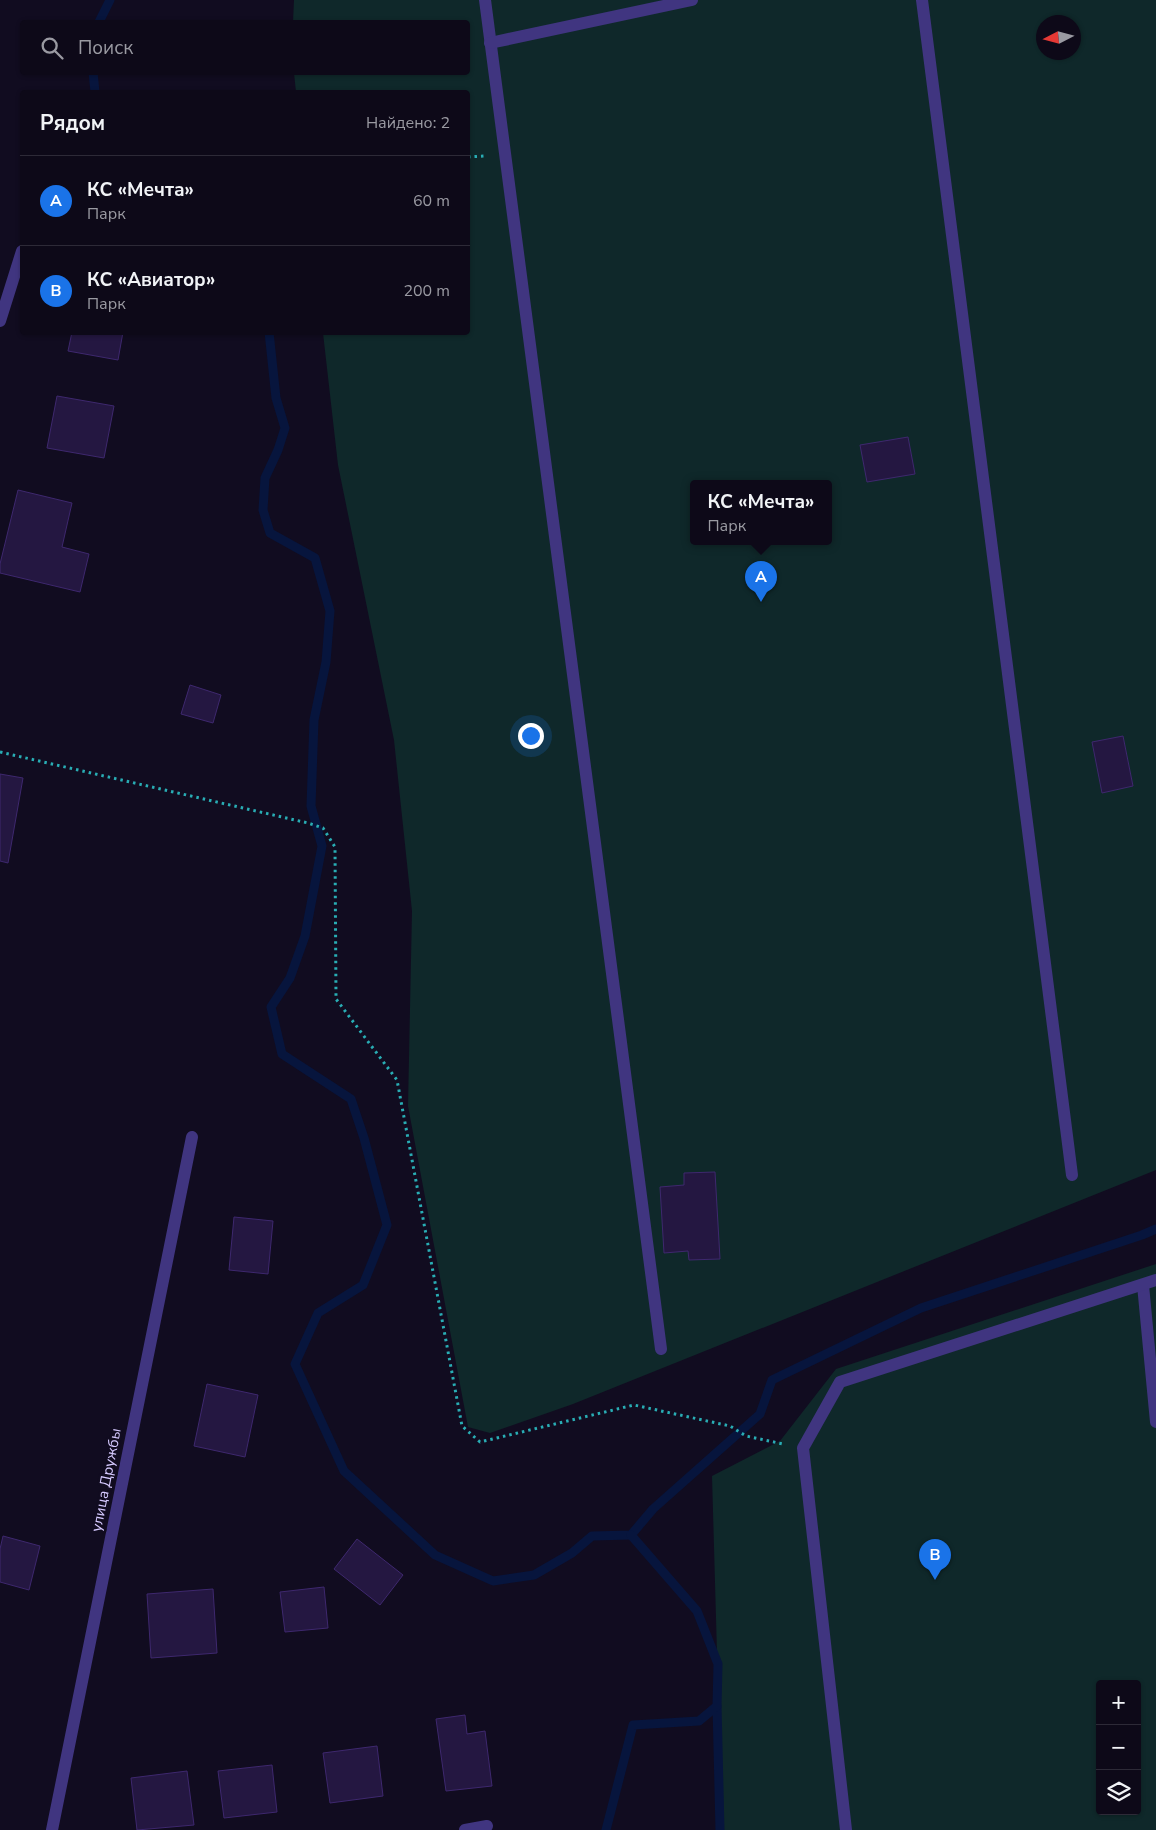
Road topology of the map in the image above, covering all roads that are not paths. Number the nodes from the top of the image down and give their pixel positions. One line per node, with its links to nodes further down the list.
1 (485, 0): 4 (street)
2 (692, 0): 4 (street)
3 (922, 0): 8 (street)
4 (490, 43): 11 (street)
5 (20, 257): 6 (street)
6 (0, 321)
7 (192, 1137): 14 (street, улица Дружбы)
8 (1072, 1175)
9 (1156, 1280): 10 (street)
10 (1142, 1285): 12 (street); 16 (street)
11 (661, 1349)
12 (1156, 1422)
13 (487, 1826): 15 (street)
14 (52, 1830)
15 (465, 1830)
16 (846, 1830)

